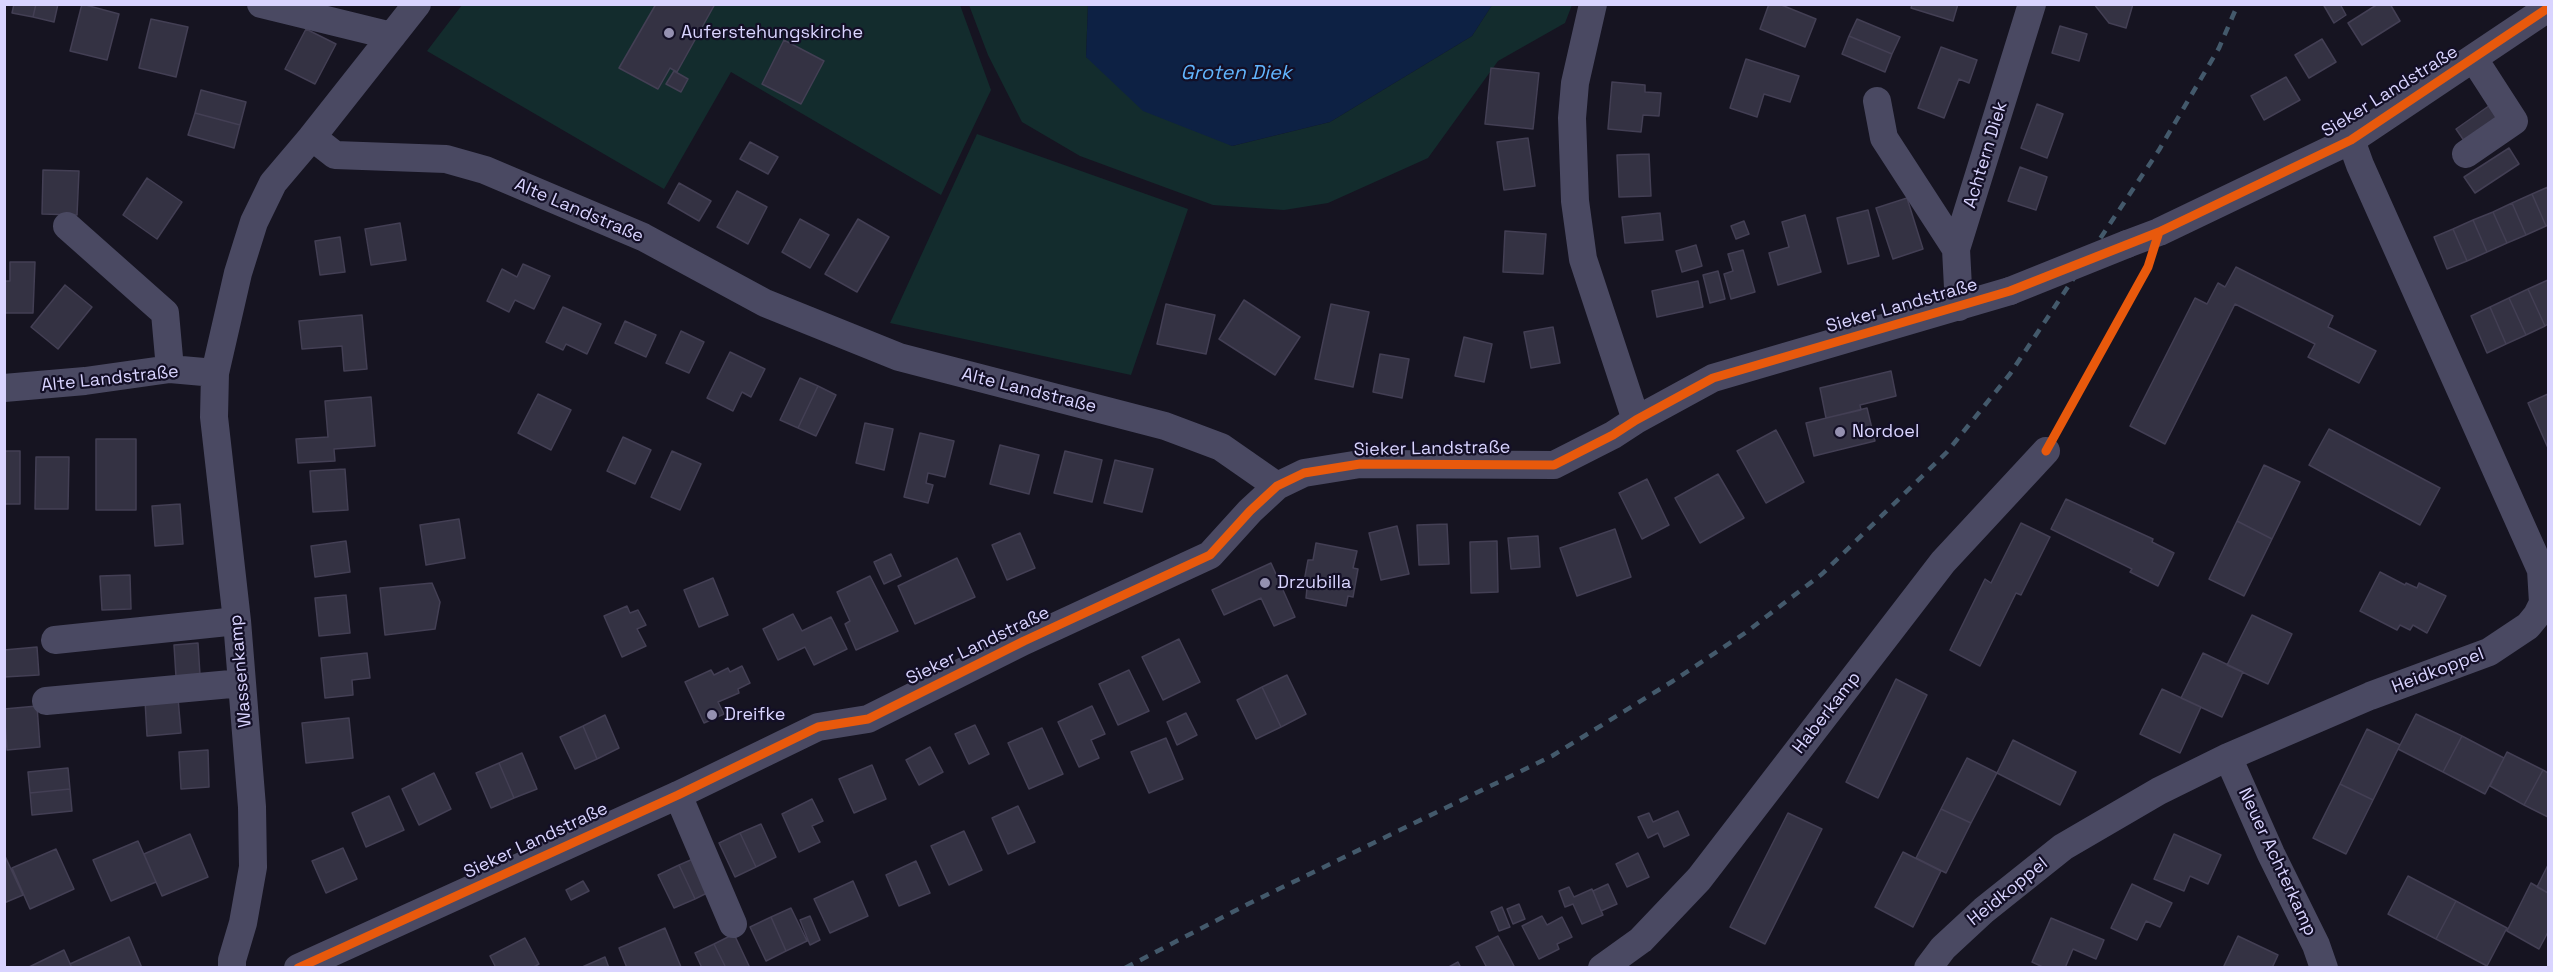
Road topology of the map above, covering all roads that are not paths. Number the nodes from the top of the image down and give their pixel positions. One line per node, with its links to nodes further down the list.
1 (261, 4): 6 (street)
2 (417, 4): 6 (street)
3 (1593, 4): 18 (street)
4 (2032, 4): 13 (street, Achtern Diek)
5 (2546, 8): 7 (street, Sieker Landstraße)
6 (392, 36): 9 (street)
7 (2474, 59): 10 (street, Sieker Landstraße); 11 (street)
8 (1877, 101): 13 (street)
9 (312, 137): 16 (street); 20 (street, Alte Landstraße)
10 (2351, 140): 14 (street, Sieker Landstraße, bridge); 25 (street, Heidkoppel)
11 (2466, 154)
12 (67, 226): 15 (street)
13 (1956, 249): 14 (street, Achtern Diek)
14 (1959, 307): 18 (street, Sieker Landstraße)
15 (170, 369): 16 (street, Alte Landstraße); 17 (street, Alte Landstraße)
16 (215, 373): 21 (street, Wassenkamp)
17 (4, 388)
18 (1636, 420): 20 (street, Sieker Landstraße)
19 (2046, 451): 30 (street, Haberkamp)
20 (1276, 486): 26 (street, Sieker Landstraße)
21 (237, 621): 22 (street); 23 (street, Wassenkamp)
22 (54, 640)
23 (242, 682): 24 (street); 28 (street, Wassenkamp)
24 (46, 701)
25 (2228, 757): 31 (street, Heidkoppel); 32 (street, Neuer Achterkamp)
26 (678, 795): 27 (street); 29 (street, Sieker Landstraße)
27 (733, 924)
28 (232, 968)
29 (298, 968)
30 (1602, 968)
31 (1928, 968)
32 (2324, 968)

